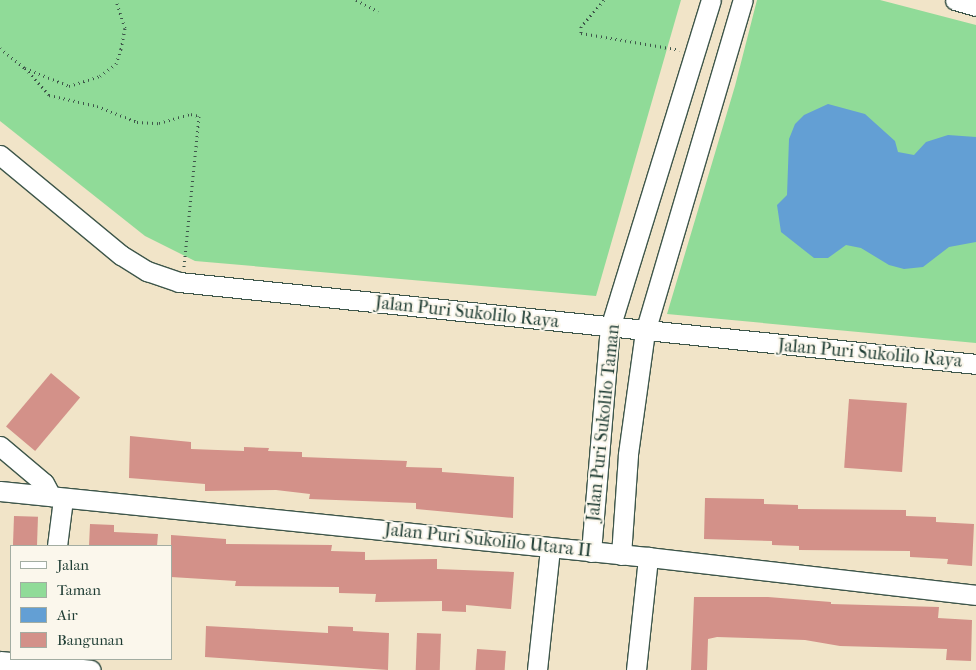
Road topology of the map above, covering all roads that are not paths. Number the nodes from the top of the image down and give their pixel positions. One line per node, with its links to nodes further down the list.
1 (711, 0): 5 (street, Jalan Puri Sukolilo Taman)
2 (743, 0): 7 (street, Jalan Puri Sukolilo Taman)
3 (955, 0): 4 (street)
4 (976, 6)
5 (663, 151): 7 (street); 8 (street, Jalan Puri Sukolilo Taman)
6 (0, 155): 8 (street, Jalan Puri Sukolilo Raya)
7 (692, 162): 9 (street, Jalan Puri Sukolilo Taman)
8 (610, 328): 9 (street, Jalan Puri Sukolilo Raya); 11 (street, Jalan Puri Sukolilo Taman)
9 (645, 332): 10 (street, Jalan Puri Sukolilo Raya); 12 (street, Jalan Puri Sukolilo Taman)
10 (976, 364)
11 (602, 429): 12 (street); 18 (street, Jalan Puri Sukolilo Taman)
12 (631, 433): 19 (street, Jalan Puri Sukolilo Taman)
13 (0, 446): 15 (street)
14 (0, 491): 15 (street, Jalan Puri Sukolilo Utara II)
15 (57, 497): 16 (street); 17 (street, Jalan Puri Sukolilo Utara II)
16 (57, 545)
17 (550, 548): 18 (street, Jalan Puri Sukolilo Utara II); 25 (street)
18 (592, 552): 19 (street, Jalan Puri Sukolilo Utara II)
19 (621, 555): 20 (street, Jalan Puri Sukolilo Utara II)
20 (648, 557): 21 (street, Jalan Puri Sukolilo Utara II); 26 (street)
21 (976, 595)
22 (0, 661): 23 (street)
23 (44, 662): 24 (street)
24 (91, 670)
25 (537, 670)
26 (636, 670)

